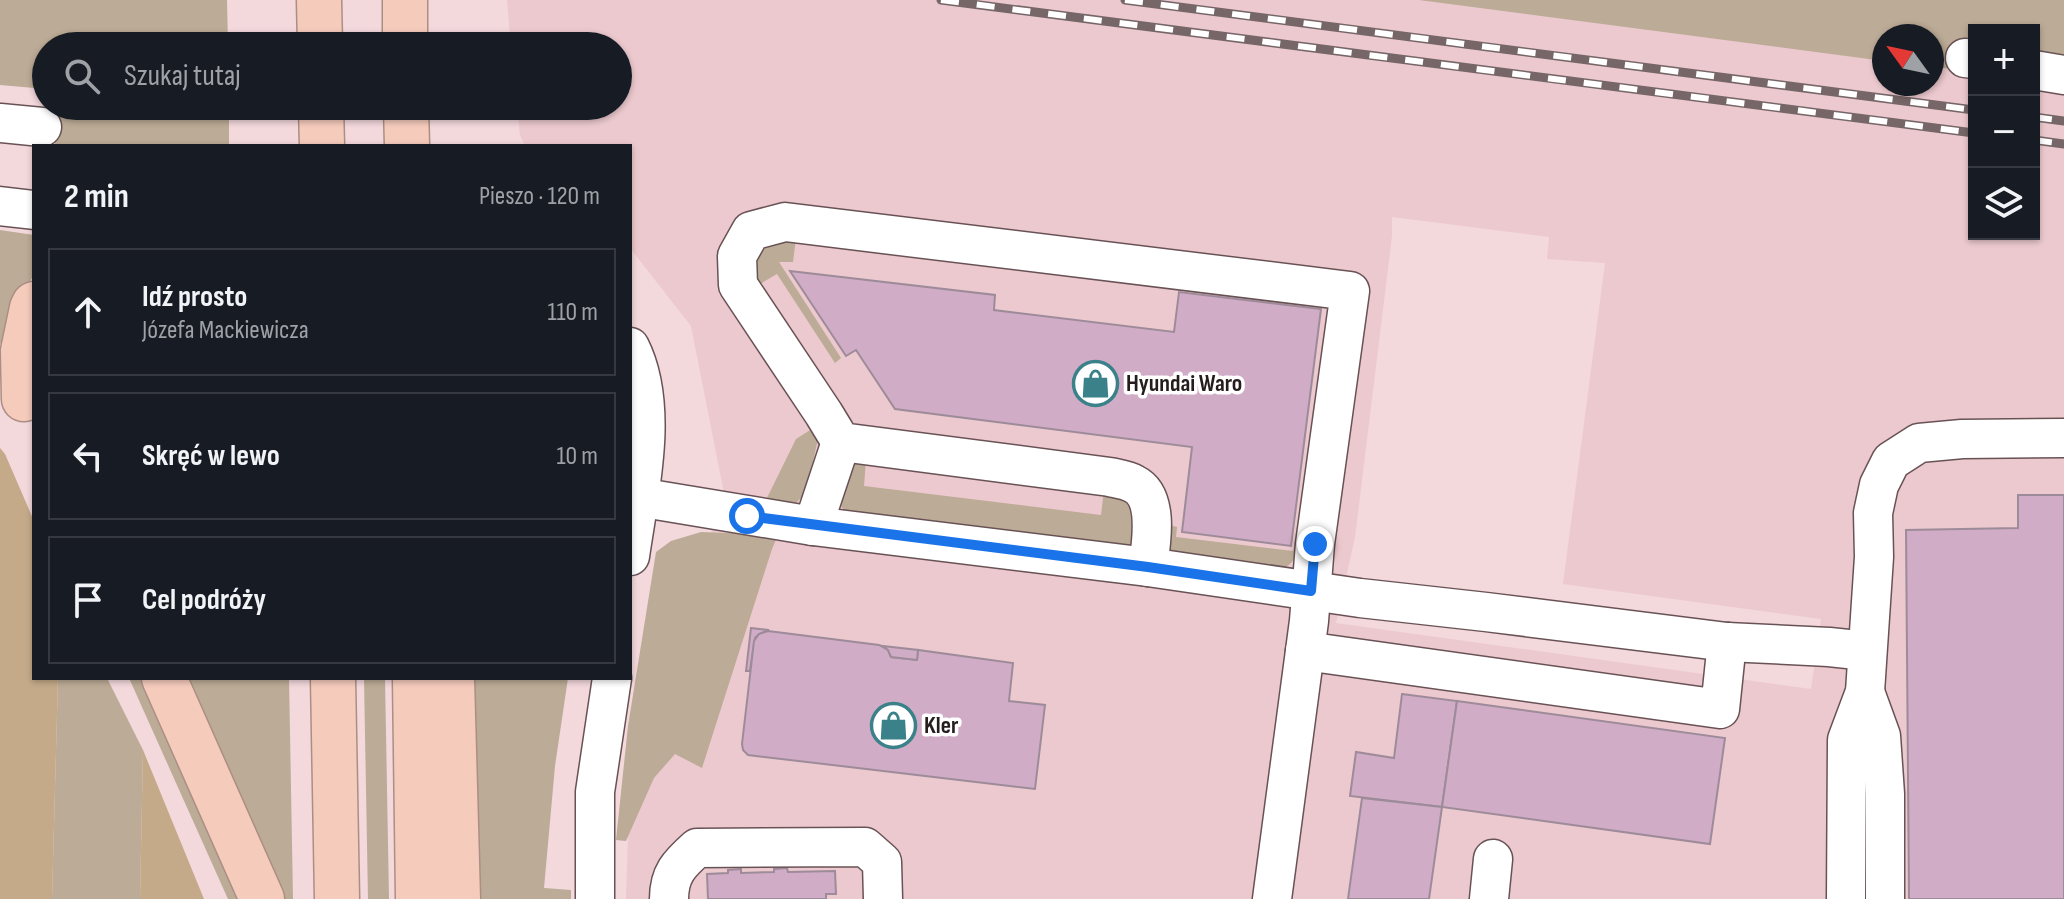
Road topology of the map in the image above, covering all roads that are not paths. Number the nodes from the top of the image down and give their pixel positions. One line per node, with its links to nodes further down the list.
1 (319, 0): 3 (highway)
2 (405, 0): 4 (highway)
3 (320, 32)
4 (405, 32)
5 (2040, 71): 6 (street)
6 (2064, 75)
7 (321, 120): 11 (highway)
8 (406, 120): 12 (highway)
9 (0, 123): 10 (street)
10 (42, 127)
11 (322, 144)
12 (407, 144)
13 (0, 206): 14 (street)
14 (32, 210)
15 (32, 308): 17 (highway)
16 (632, 352): 20 (street)
17 (19, 395)
18 (2064, 438): 27 (street)
19 (841, 442): 21 (street); 23 (street); 24 (street)
20 (638, 497): 21 (street); 22 (street)
21 (813, 526): 23 (street)
22 (632, 541)
23 (1148, 567): 24 (street)
24 (1311, 591): 25 (street); 26 (street)
25 (1727, 642): 26 (street); 27 (street)
26 (1305, 651): 42 (street)
27 (1867, 651): 33 (street)
28 (165, 680): 35 (highway)
29 (333, 680): 36 (highway)
30 (415, 680): 37 (highway)
31 (452, 680): 38 (highway)
32 (612, 680): 39 (street)
33 (1865, 692): 44 (street); 45 (street)
34 (1493, 859): 43 (street)
35 (262, 899)
36 (337, 899)
37 (418, 899)
38 (458, 899)
39 (595, 899)
40 (669, 899): 41 (street)
41 (883, 899)
42 (1272, 899)
43 (1489, 899)
44 (1846, 899)
45 (1885, 899)

